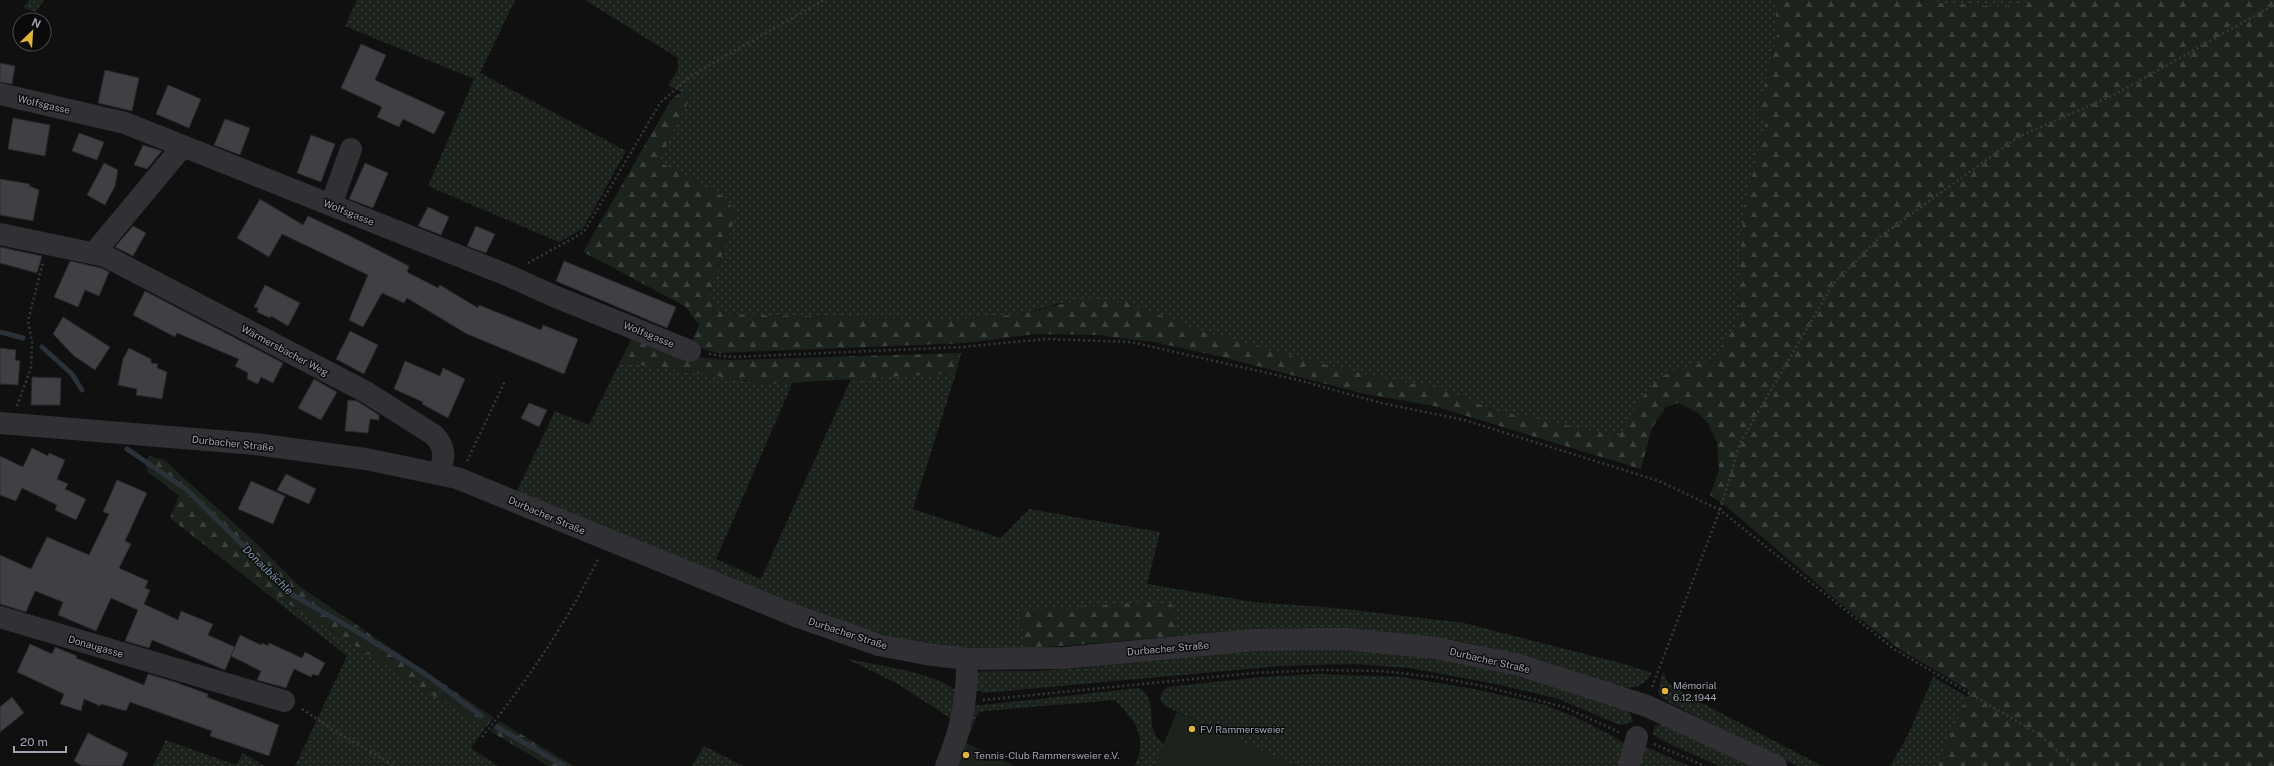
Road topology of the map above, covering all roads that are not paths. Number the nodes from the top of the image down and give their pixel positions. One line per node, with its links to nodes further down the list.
1 (0, 94): 2 (street, Wolfsgasse)
2 (183, 146): 4 (street, Wolfsgasse); 6 (street)
3 (351, 149): 4 (street)
4 (331, 205): 7 (street, Wolfsgasse)
5 (0, 234): 6 (street, Wärmersbacher Weg)
6 (94, 253): 9 (street, Wärmersbacher Weg)
7 (690, 351)
8 (5, 423): 9 (street, Durbacher Straße)
9 (439, 473): 11 (street, Durbacher Straße)
10 (0, 617): 12 (street, Donaugasse)
11 (967, 659): 14 (street); 16 (street, Durbacher Straße)
12 (284, 701)
13 (1637, 737): 15 (street)
14 (946, 766)
15 (1629, 766)
16 (1776, 766)

